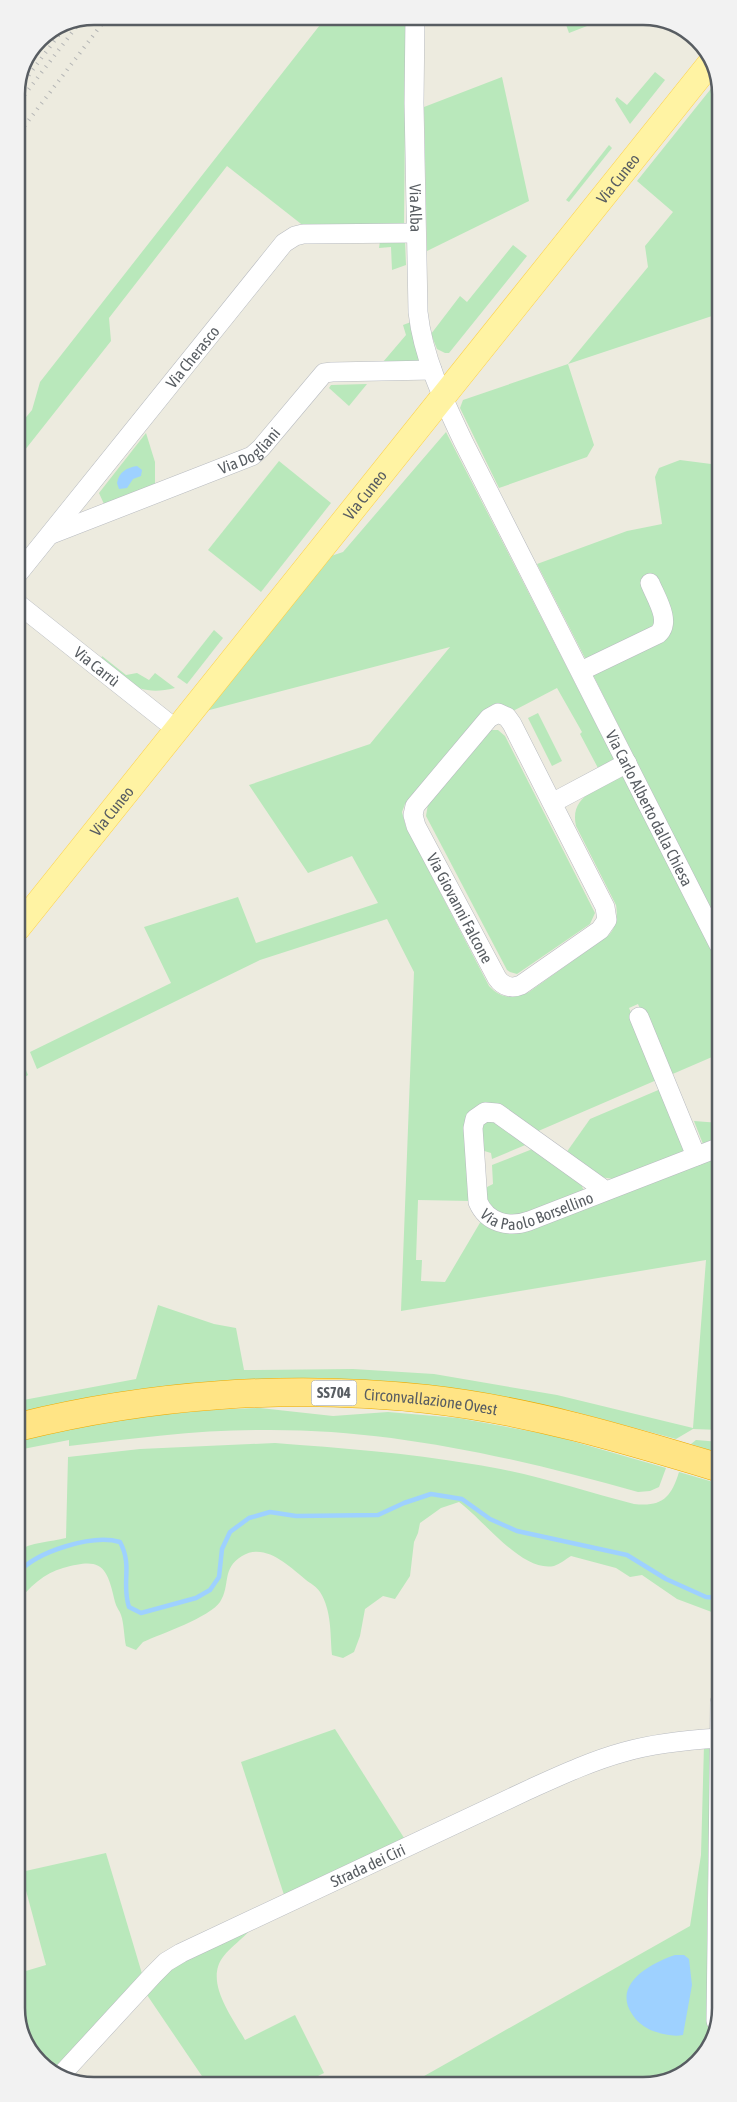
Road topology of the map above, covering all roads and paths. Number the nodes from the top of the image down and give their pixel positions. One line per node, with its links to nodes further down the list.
1 (415, 25): 3 (street, Via Alba)
2 (707, 67): 5 (main road, Via Cuneo)
3 (416, 234): 4 (street, Via Alba); 6 (street, Via Cherasco)
4 (432, 370): 5 (street, Via Alba); 6 (street, Via Dogliani)
5 (441, 396): 10 (street, Via Carlo Alberto dalla Chiesa); 11 (main road, Via Cuneo)
6 (50, 535): 7 (street, Via Cherasco)
7 (25, 565)
8 (650, 583): 10 (street)
9 (25, 609): 11 (street, Via Carrù)
10 (581, 670): 12 (street, Via Carlo Alberto dalla Chiesa)
11 (177, 730): 14 (main road, Via Cuneo)
12 (628, 764): 13 (street); 15 (street, Via Carlo Alberto dalla Chiesa)
13 (552, 803): 13 (street, Via Giovanni Falcone)
14 (25, 919)
15 (712, 931)
16 (639, 1017): 18 (street)
17 (712, 1150): 18 (street, Via Paolo Borsellino)
18 (696, 1156): 19 (street, Via Paolo Borsellino)
19 (606, 1191): 19 (street, Via Paolo Borsellino)
20 (25, 1425): 21 (highway, Circonvallazione Ovest / SS704)
21 (712, 1466)
22 (712, 1739): 23 (street, Strada dei Ciri)
23 (65, 2071)

